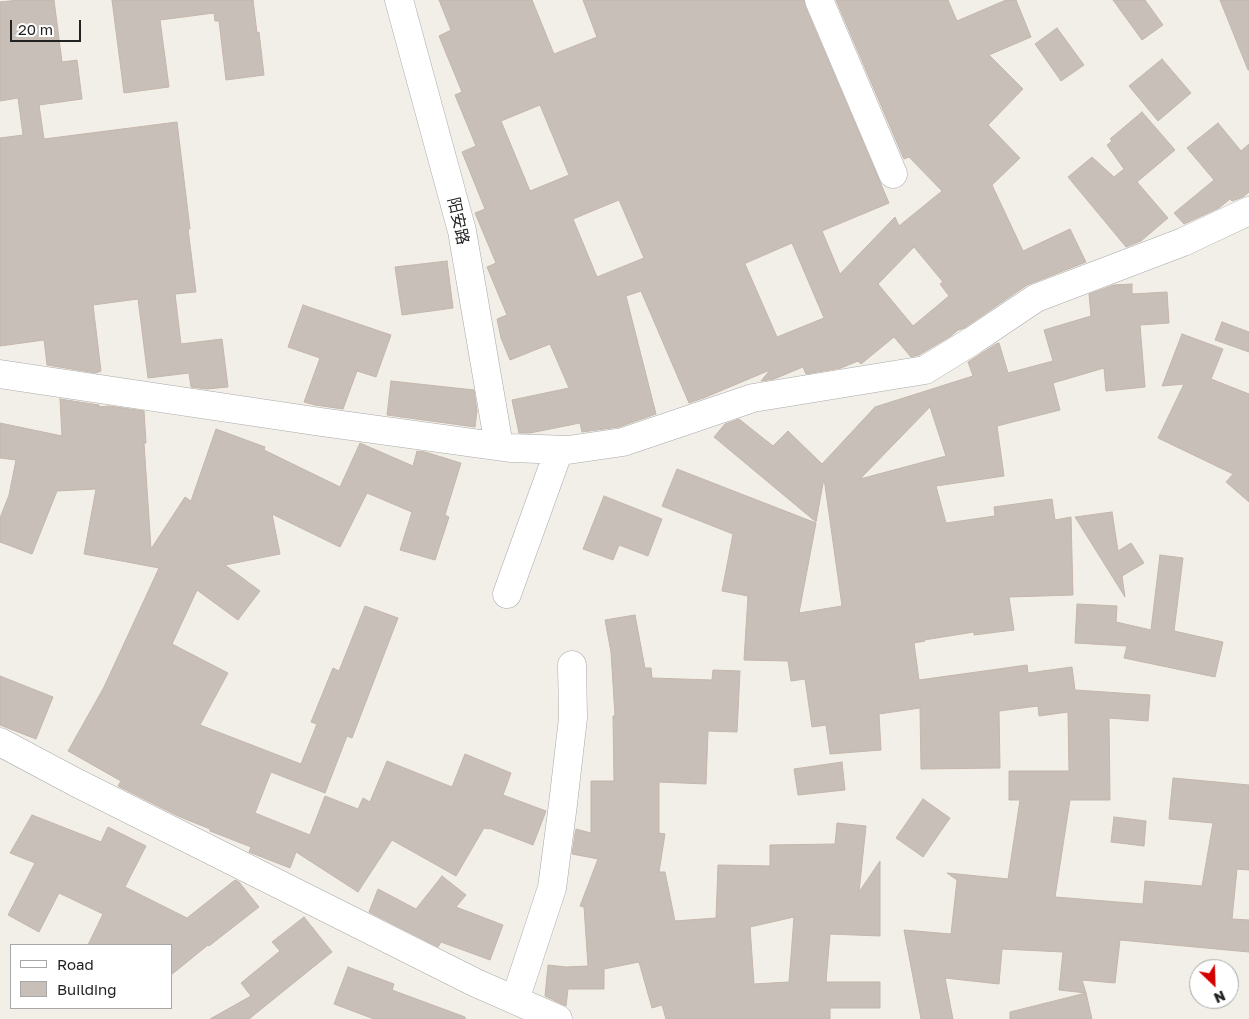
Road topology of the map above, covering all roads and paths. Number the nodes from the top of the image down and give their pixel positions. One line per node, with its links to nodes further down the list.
1 (399, 0): 6 (street, 阳安路)
2 (819, 0): 3 (street)
3 (893, 174)
4 (1249, 211): 7 (street)
5 (0, 374): 6 (street)
6 (499, 446): 7 (street)
7 (559, 450): 8 (street)
8 (507, 594)
9 (572, 664): 11 (street)
10 (0, 742): 11 (street)
11 (515, 1000): 12 (street)
12 (558, 1019)

